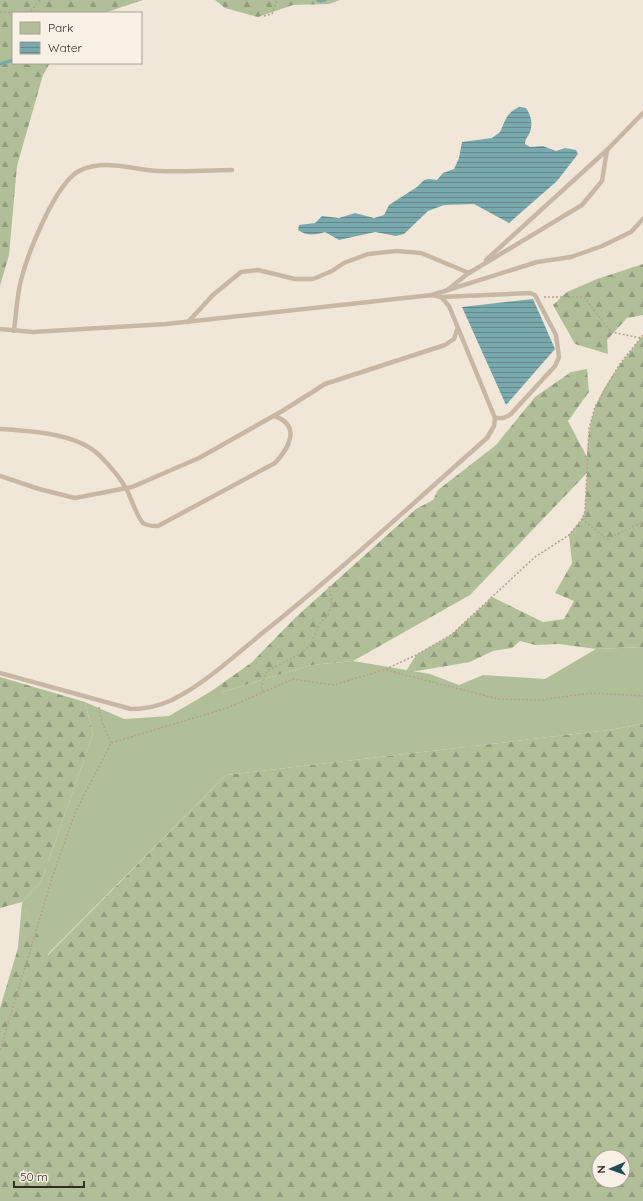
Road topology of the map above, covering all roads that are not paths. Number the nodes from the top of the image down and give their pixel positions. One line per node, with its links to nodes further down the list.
1 (643, 113): 2 (lane)
2 (607, 150): 5 (lane); 5 (lane)
3 (232, 170): 12 (lane)
4 (643, 219): 6 (lane)
5 (469, 273): 6 (lane); 9 (lane)
6 (446, 290): 7 (lane)
7 (432, 295): 8 (lane); 9 (lane)
8 (441, 297): 11 (lane); 14 (lane)
9 (187, 322): 12 (lane)
10 (0, 329): 12 (lane)
11 (458, 330): 13 (lane); 14 (lane)
12 (14, 331)
13 (274, 416): 17 (lane); 17 (lane)
14 (495, 418): 18 (lane)
15 (0, 429): 17 (lane)
16 (0, 476): 17 (lane)
17 (126, 488)
18 (0, 673)

